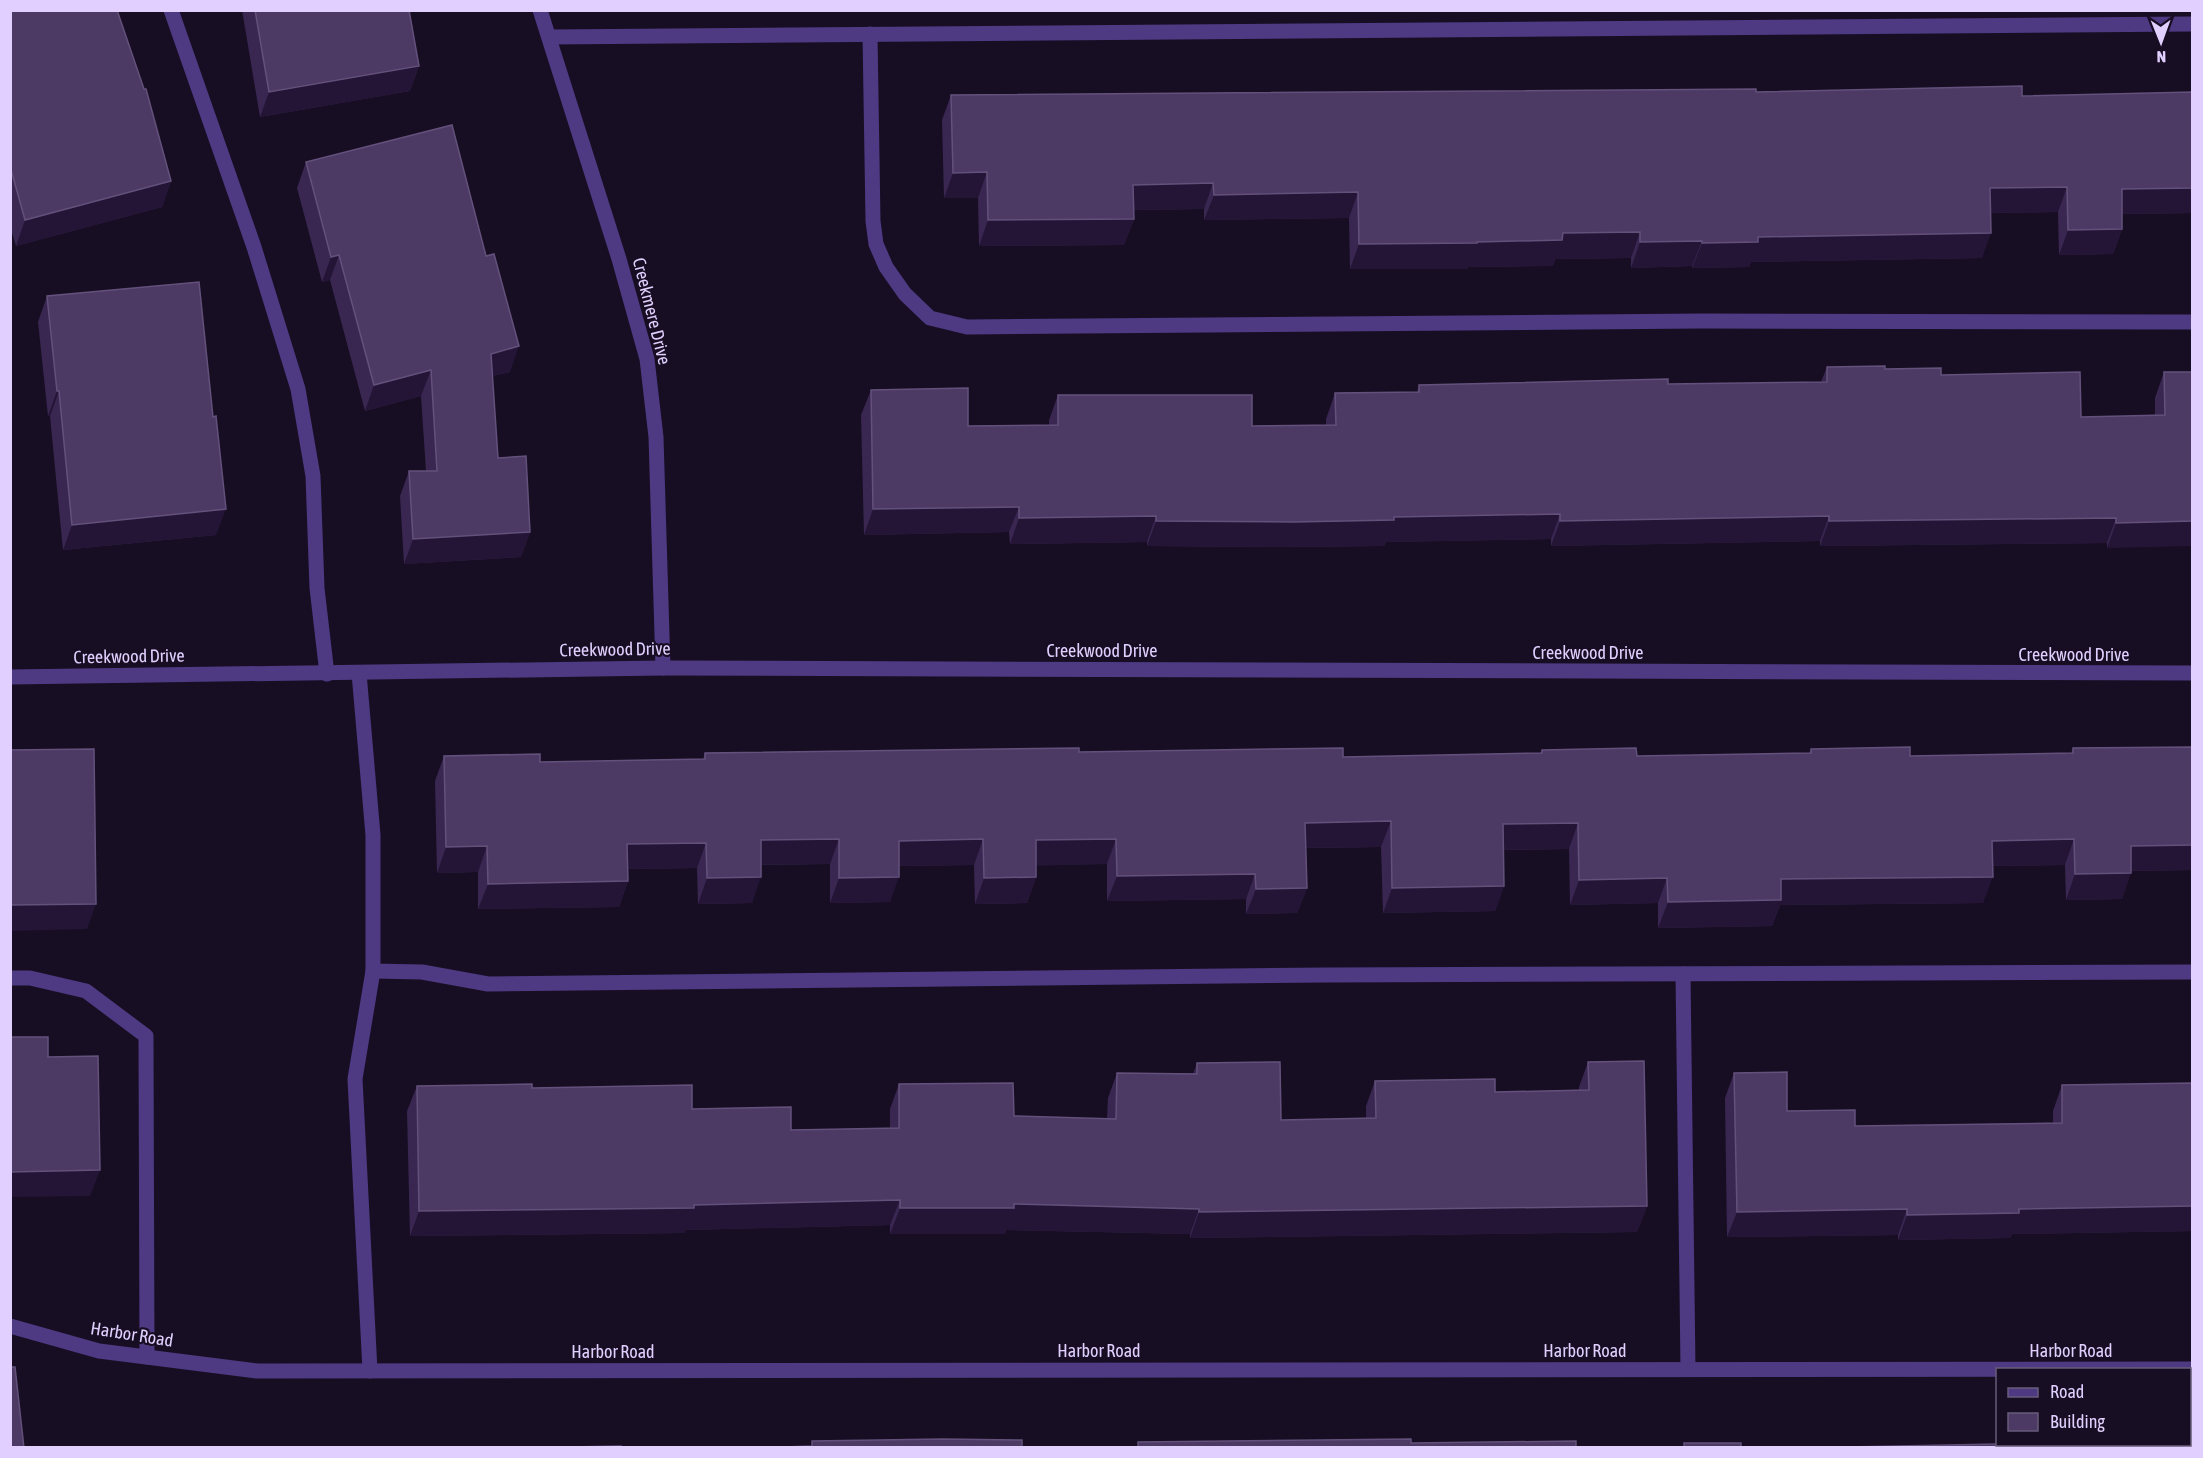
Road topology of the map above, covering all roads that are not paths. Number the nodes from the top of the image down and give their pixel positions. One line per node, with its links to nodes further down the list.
1 (171, 10): 9 (street)
2 (540, 10): 5 (street, Creekmere Drive)
3 (2193, 24): 4 (street)
4 (870, 34): 5 (street); 6 (street)
5 (549, 37): 7 (street, Creekmere Drive)
6 (2193, 322)
7 (663, 668): 8 (street, Creekwood Drive); 10 (street, Creekwood Drive)
8 (359, 673): 9 (street, Creekwood Drive); 12 (street)
9 (327, 674): 11 (street, Creekwood Drive)
10 (2193, 674)
11 (10, 677)
12 (374, 971): 14 (street); 20 (street)
13 (2193, 972): 14 (street)
14 (1683, 974): 18 (street)
15 (10, 978): 17 (street)
16 (10, 1326): 17 (street, Harbor Road)
17 (147, 1357): 20 (street, Harbor Road)
18 (1688, 1369): 19 (street, Harbor Road); 20 (street, Harbor Road)
19 (1996, 1369)
20 (370, 1371)

